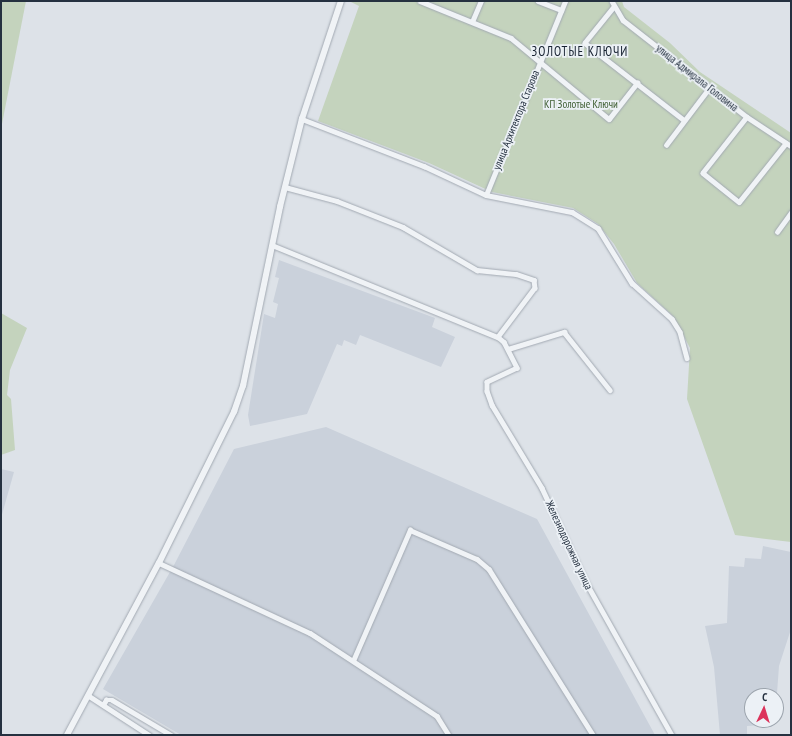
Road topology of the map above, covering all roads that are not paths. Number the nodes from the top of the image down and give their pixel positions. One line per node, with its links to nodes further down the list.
1 (341, 1): 16 (street)
2 (420, 1): 8 (street)
3 (437, 1): 8 (street)
4 (481, 1): 11 (street)
5 (538, 1): 10 (street)
6 (565, 1): 10 (street, улица Архитектора Старова)
7 (612, 1): 9 (street, улица Адмирала Головина)
8 (434, 7): 11 (street)
9 (614, 7): 13 (street); 14 (street, улица Адмирала Головина)
10 (561, 10): 12 (street, улица Архитектора Старова)
11 (472, 22): 12 (street)
12 (541, 61): 13 (street); 22 (street, улица Архитектора Старова)
13 (637, 83): 17 (street)
14 (710, 87): 15 (street, улица Адмирала Головина); 17 (street)
15 (747, 117): 18 (street, улица Адмирала Головина); 18 (street)
16 (302, 119): 21 (street); 22 (street)
17 (684, 120): 19 (street)
18 (786, 143): 20 (street, улица Адмирала Головина)
19 (666, 145)
20 (791, 146)
21 (284, 187): 25 (street); 26 (street)
22 (486, 195): 28 (street)
23 (791, 214): 24 (street)
24 (777, 232)
25 (272, 245): 26 (street); 30 (street)
26 (498, 337): 27 (street)
27 (508, 349): 29 (street); 39 (street, Железнодорожная улица)
28 (687, 358)
29 (610, 390)
30 (159, 563): 31 (street); 32 (street)
31 (353, 661): 37 (street); 38 (street)
32 (89, 696): 33 (street); 34 (street)
33 (102, 705): 35 (street); 36 (street)
34 (67, 735)
35 (149, 735)
36 (171, 735)
37 (449, 735)
38 (593, 735)
39 (672, 735)

